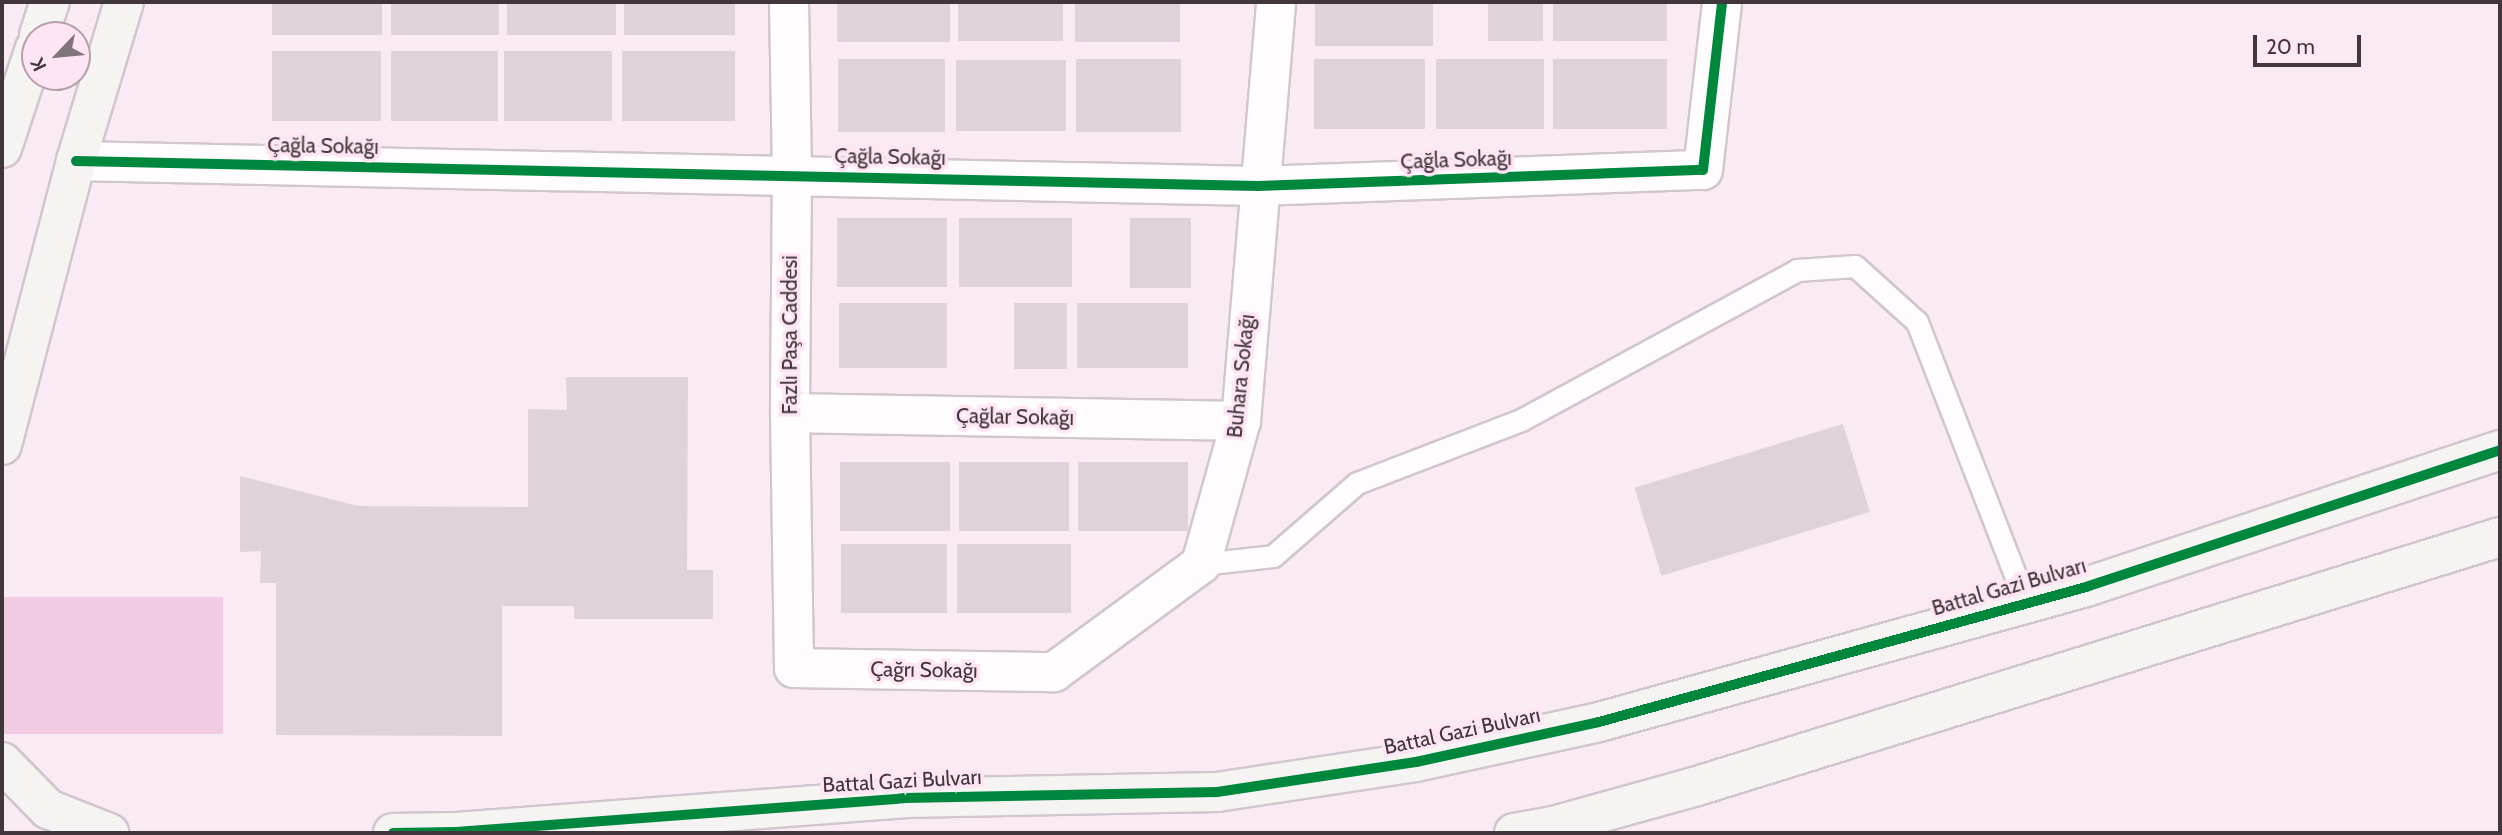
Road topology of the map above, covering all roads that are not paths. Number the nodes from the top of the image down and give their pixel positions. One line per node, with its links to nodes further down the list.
1 (50, 2): 6 (street)
2 (124, 2): 9 (street)
3 (789, 2): 10 (street, Fazlı Paşa Caddesi)
4 (1276, 2): 11 (street, Buhara Sokağı)
5 (1723, 2): 11 (street, Çağla Sokağı)
6 (44, 21)
7 (21, 90): 8 (street)
8 (2, 148)
9 (76, 161): 10 (street, Çağla Sokağı); 14 (street)
10 (792, 174): 11 (street, Çağla Sokağı); 12 (street, Fazlı Paşa Caddesi)
11 (1258, 186): 13 (street, Buhara Sokağı)
12 (789, 413): 13 (street, Çağlar Sokağı); 19 (street, Fazlı Paşa Caddesi)
13 (1241, 421): 17 (street, Buhara Sokağı)
14 (2, 444)
15 (2500, 450): 18 (street, Battal Gazi Bulvarı)
16 (2500, 537): 23 (street)
17 (1201, 564): 18 (lane); 19 (street, Çağrı Sokağı)
18 (2026, 603): 22 (street, Battal Gazi Bulvarı)
19 (794, 668)
20 (2, 762): 21 (street)
21 (109, 833)
22 (394, 833)
23 (1514, 833)

